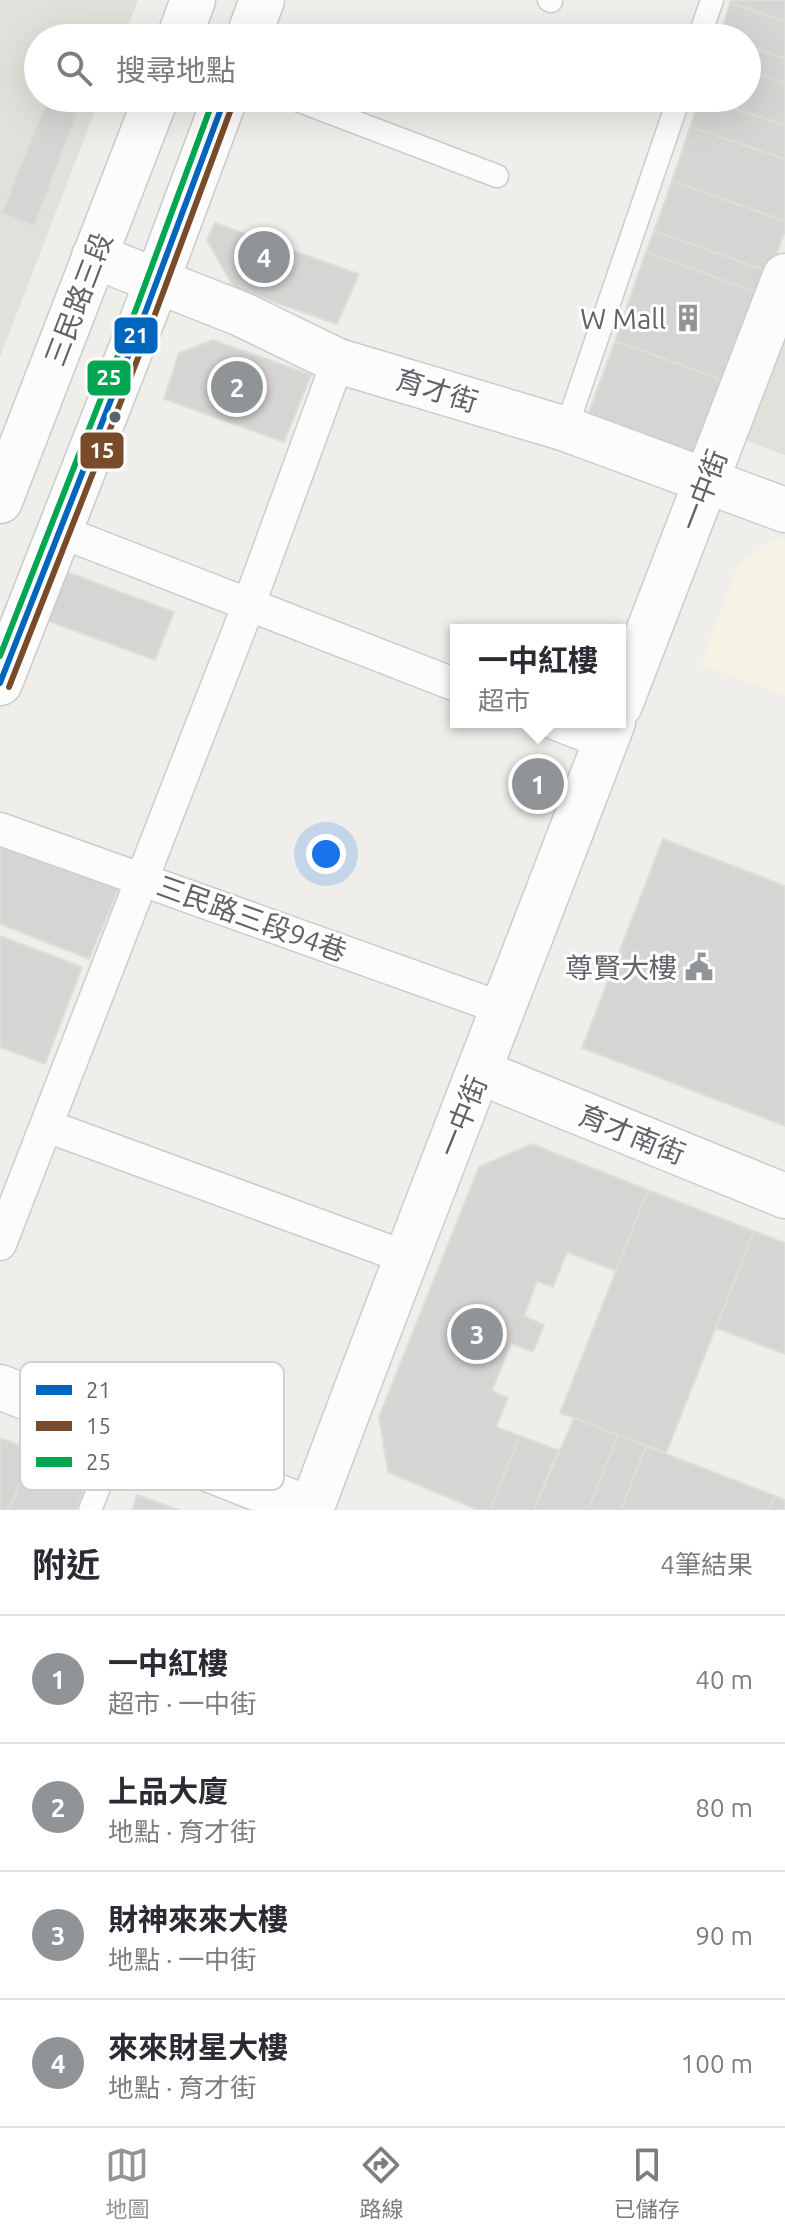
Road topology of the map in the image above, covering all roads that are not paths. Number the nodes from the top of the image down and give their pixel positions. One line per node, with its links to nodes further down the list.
1 (193, 0): 4 (street)
2 (262, 0): 5 (street)
3 (712, 0): 6 (lane)
4 (184, 24)
5 (253, 24)
6 (704, 24)
7 (151, 112): 12 (street, 三民路三段)
8 (220, 112): 14 (street)
9 (329, 112): 11 (lane)
10 (674, 112): 16 (lane)
11 (497, 176)
12 (94, 256): 14 (street, 育才街); 18 (street, 三民路三段)
13 (785, 276): 17 (street, 一中街)
14 (157, 279): 15 (street, 育才街); 20 (street)
15 (338, 361): 16 (street, 育才街); 21 (street)
16 (566, 429): 17 (street, 育才街)
17 (706, 482): 19 (street, 育才街); 24 (street, 一中街)
18 (0, 501)
19 (785, 510)
20 (59, 531): 21 (street); 22 (street)
21 (249, 604): 23 (street); 27 (street)
22 (0, 683)
23 (450, 683)
24 (626, 689)
25 (611, 728): 28 (street, 一中街)
26 (0, 829): 27 (street, 三民路三段94巷)
27 (143, 878): 28 (street, 三民路三段94巷); 30 (street)
28 (504, 1009): 29 (street, 一中街)
29 (480, 1072): 31 (street, 育才南街); 33 (street, 一中街)
30 (47, 1126): 32 (street); 33 (street)
31 (785, 1196)
32 (0, 1244)
33 (405, 1257): 39 (street, 一中街)
34 (0, 1387): 35 (street)
35 (20, 1395)
36 (98, 1490): 38 (lane)
37 (261, 1490): 39 (street)
38 (90, 1510)
39 (311, 1510)

